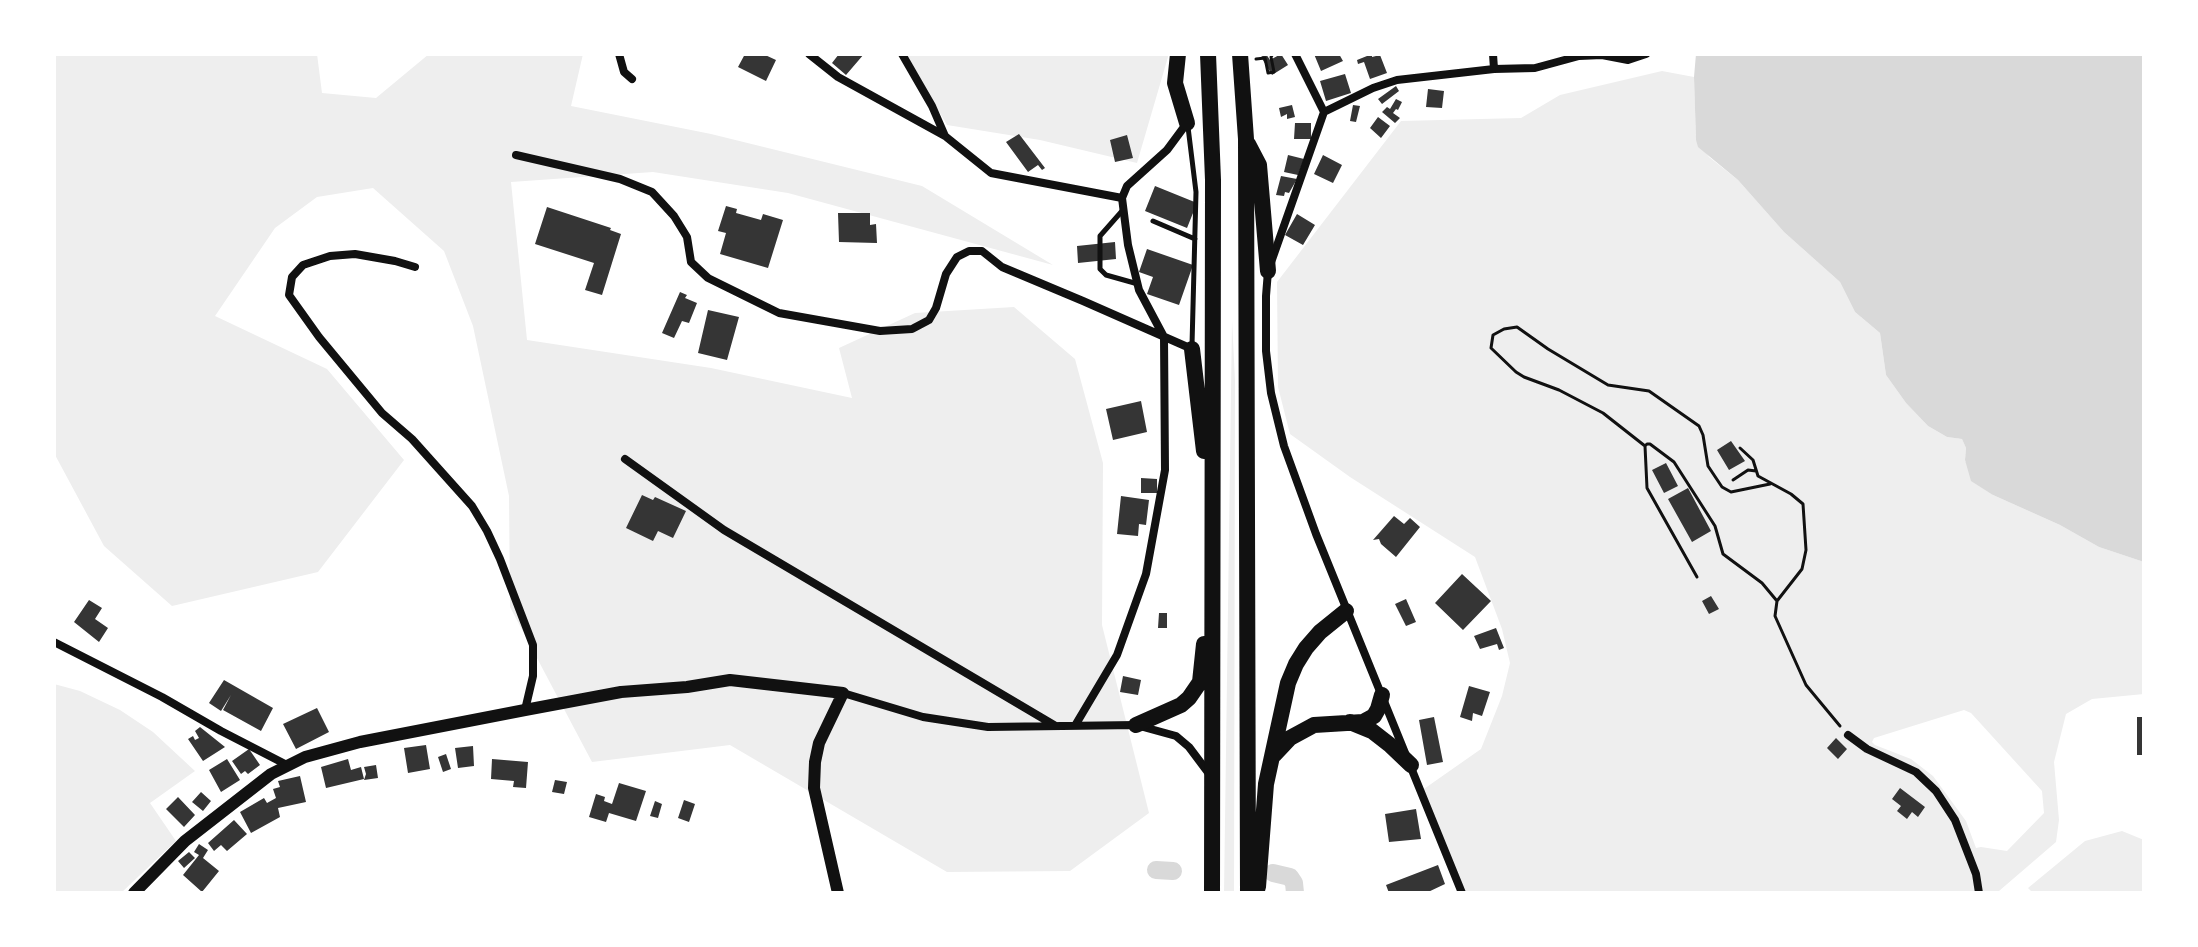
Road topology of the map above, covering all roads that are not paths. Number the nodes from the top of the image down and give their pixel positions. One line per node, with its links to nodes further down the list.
1 (619, 54): 11 (street)
2 (809, 54): 14 (street)
3 (902, 54): 14 (street)
4 (1178, 54): 13 (highway)
5 (1208, 54): 27 (highway)
6 (1240, 54): 15 (highway)
7 (1295, 54): 12 (street)
8 (1493, 54): 10 (street)
9 (1646, 54): 10 (street)
10 (1494, 69): 12 (street)
11 (632, 79)
12 (1324, 112): 22 (street)
13 (1187, 123): 17 (street); 20 (lane)
14 (945, 136): 17 (street)
15 (1246, 139): 22 (highway); 46 (highway)
16 (516, 155): 24 (street)
17 (1122, 198): 18 (street)
18 (1123, 210): 23 (street); 23 (lane)
19 (1153, 221): 20 (lane)
20 (1195, 239): 25 (lane)
21 (415, 267): 33 (street)
22 (1268, 271): 29 (street)
23 (1138, 284): 24 (street)
24 (1164, 337): 25 (street); 35 (street)
25 (1192, 349): 27 (highway)
26 (625, 459): 36 (street)
27 (1214, 540): 28 (highway)
28 (1214, 603): 37 (highway); 42 (highway)
29 (1346, 611): 32 (street); 39 (highway)
30 (54, 642): 40 (street)
31 (843, 693): 33 (street); 36 (street); 44 (street)
32 (1382, 695): 34 (highway); 41 (street)
33 (525, 710): 40 (street)
34 (1349, 721): 39 (highway); 41 (highway)
35 (1076, 724): 36 (street); 37 (street)
36 (1054, 725)
37 (1136, 725): 42 (street)
38 (1848, 735): 49 (street)
39 (1273, 756): 47 (highway)
40 (287, 765): 43 (street)
41 (1411, 765): 48 (street)
42 (1212, 777): 45 (highway)
43 (134, 893)
44 (838, 893)
45 (1212, 893)
46 (1248, 893)
47 (1257, 893)
48 (1462, 893)
49 (1979, 893)

